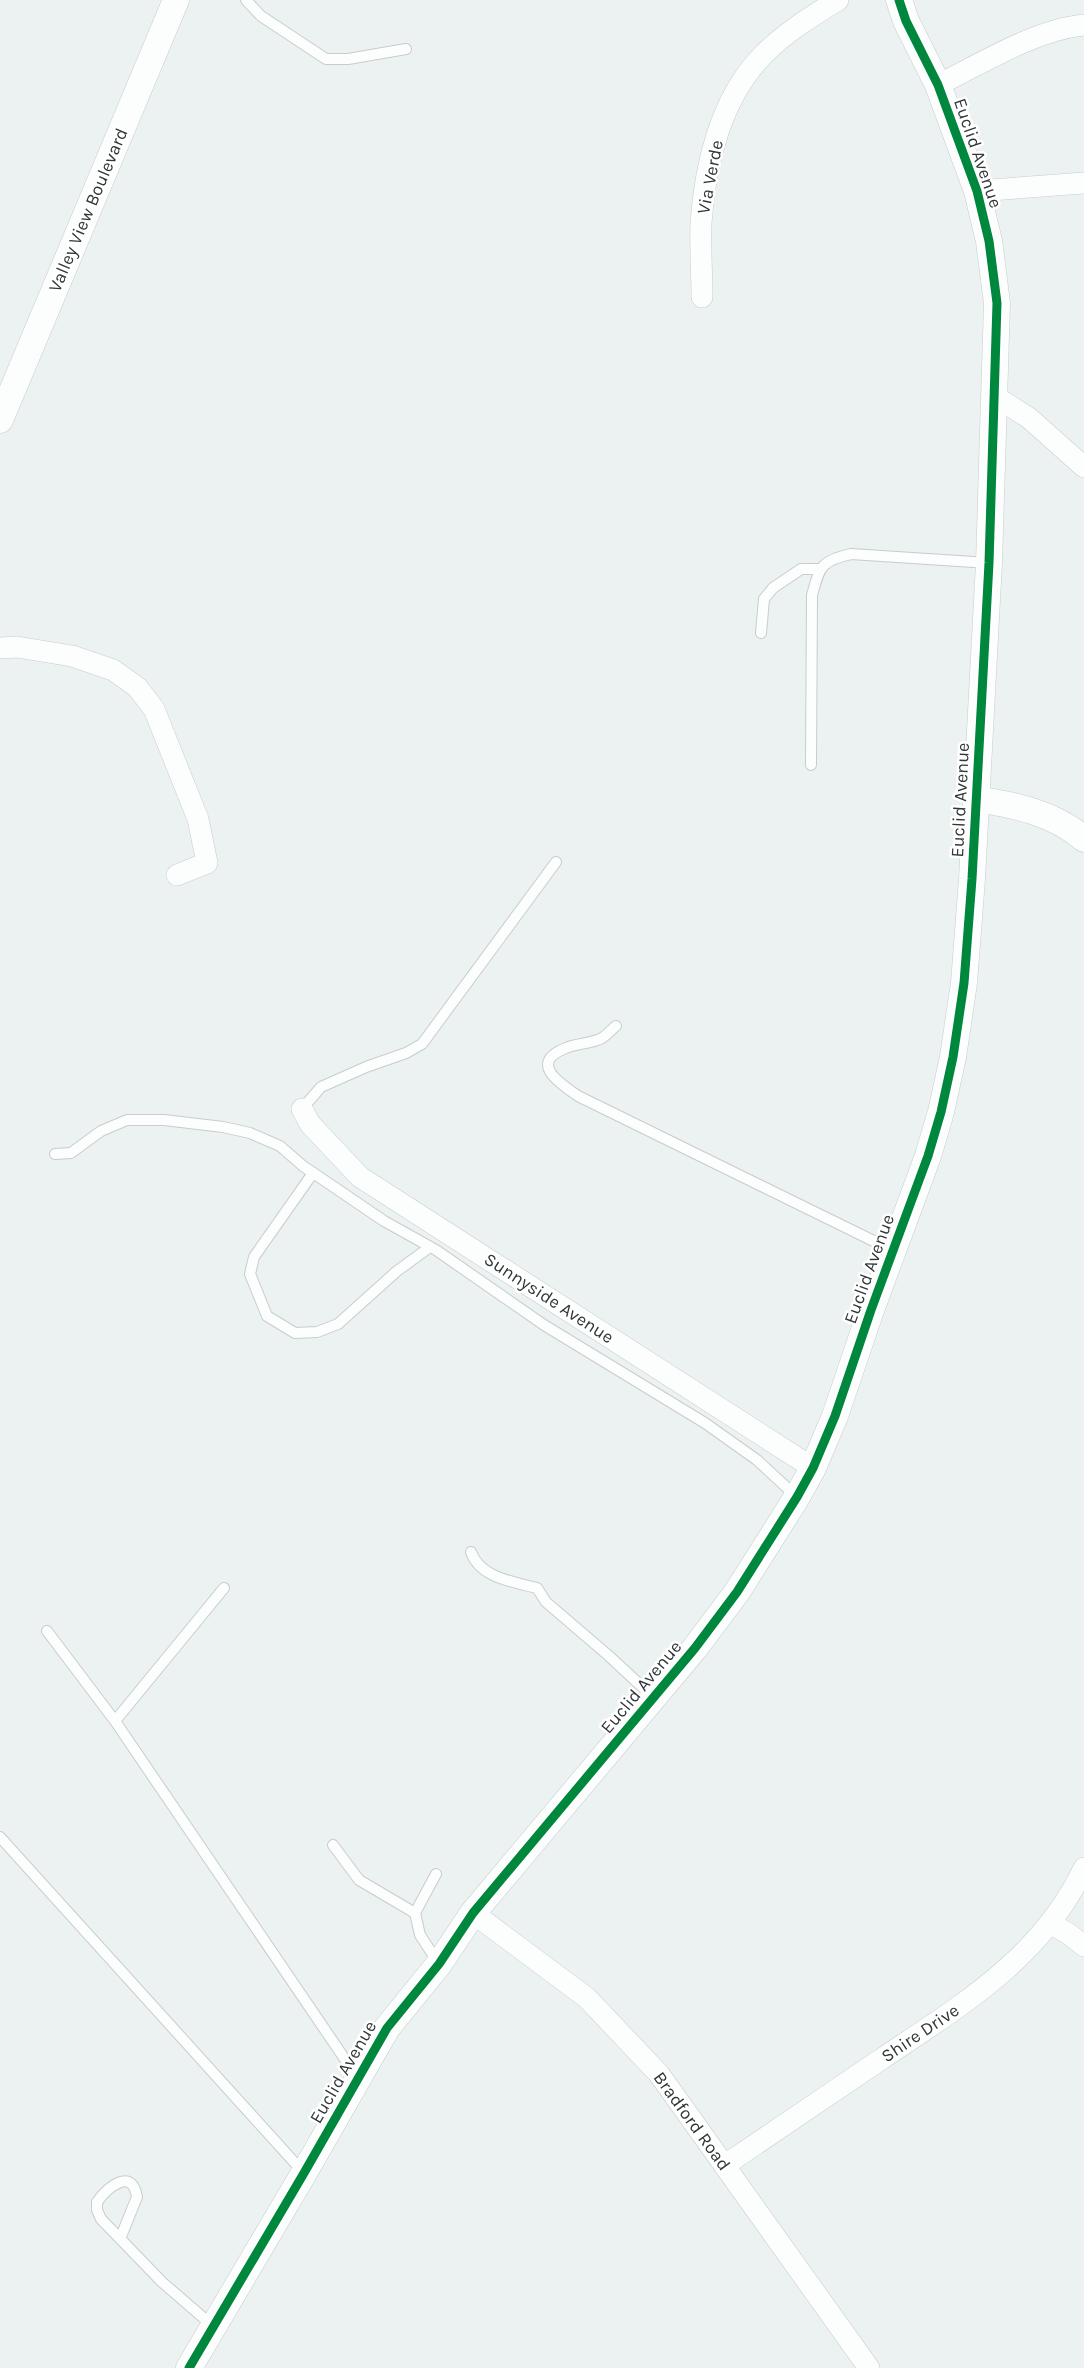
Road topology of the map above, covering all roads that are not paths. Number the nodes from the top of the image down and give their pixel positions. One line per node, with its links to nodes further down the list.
1 (176, 0): 12 (street, Valley View Boulevard)
2 (246, 0): 6 (lane)
3 (838, 0): 10 (street, Via Verde)
4 (899, 0): 7 (street, Euclid Avenue)
5 (1084, 25): 7 (street)
6 (405, 49)
7 (938, 85): 9 (street, Euclid Avenue)
8 (1084, 183): 9 (street)
9 (977, 191): 11 (street, Euclid Avenue)
10 (702, 297)
11 (996, 397): 13 (street); 14 (street, Euclid Avenue)
12 (0, 420)
13 (1084, 467)
14 (989, 563): 15 (lane); 19 (street, Euclid Avenue)
15 (820, 569): 16 (lane); 18 (lane)
16 (761, 633)
17 (0, 648): 22 (street)
18 (811, 765)
19 (976, 799): 20 (street); 28 (street, Euclid Avenue)
20 (1084, 839)
21 (556, 862): 24 (lane)
22 (177, 875)
23 (616, 1026): 28 (lane)
24 (302, 1109): 29 (street, Sunnyside Avenue)
25 (55, 1154): 26 (lane)
26 (313, 1173): 27 (lane); 27 (lane)
27 (430, 1246): 30 (lane)
28 (893, 1251): 29 (street, Euclid Avenue)
29 (813, 1468): 30 (street, Euclid Avenue)
30 (797, 1497): 34 (street, Euclid Avenue)
31 (471, 1552): 34 (lane)
32 (224, 1588): 35 (lane)
33 (47, 1631): 35 (lane)
34 (653, 1697): 41 (street, Euclid Avenue)
35 (115, 1721): 45 (lane)
36 (0, 1837): 47 (lane)
37 (333, 1845): 40 (lane)
38 (1084, 1868): 42 (street, Shire Drive)
39 (436, 1874): 40 (lane)
40 (415, 1913): 44 (lane)
41 (473, 1913): 44 (street, Euclid Avenue); 46 (street, Bradford Road)
42 (1051, 1924): 43 (street); 46 (street, Shire Drive)
43 (1084, 1946)
44 (439, 1964): 45 (street, Euclid Avenue)
45 (357, 2077): 47 (street, Euclid Avenue)
46 (725, 2165): 51 (street, Bradford Road)
47 (304, 2173): 49 (street, Euclid Avenue)
48 (120, 2239): 48 (lane); 49 (lane)
49 (214, 2327): 50 (street, Euclid Avenue)
50 (189, 2368)
51 (869, 2368)

